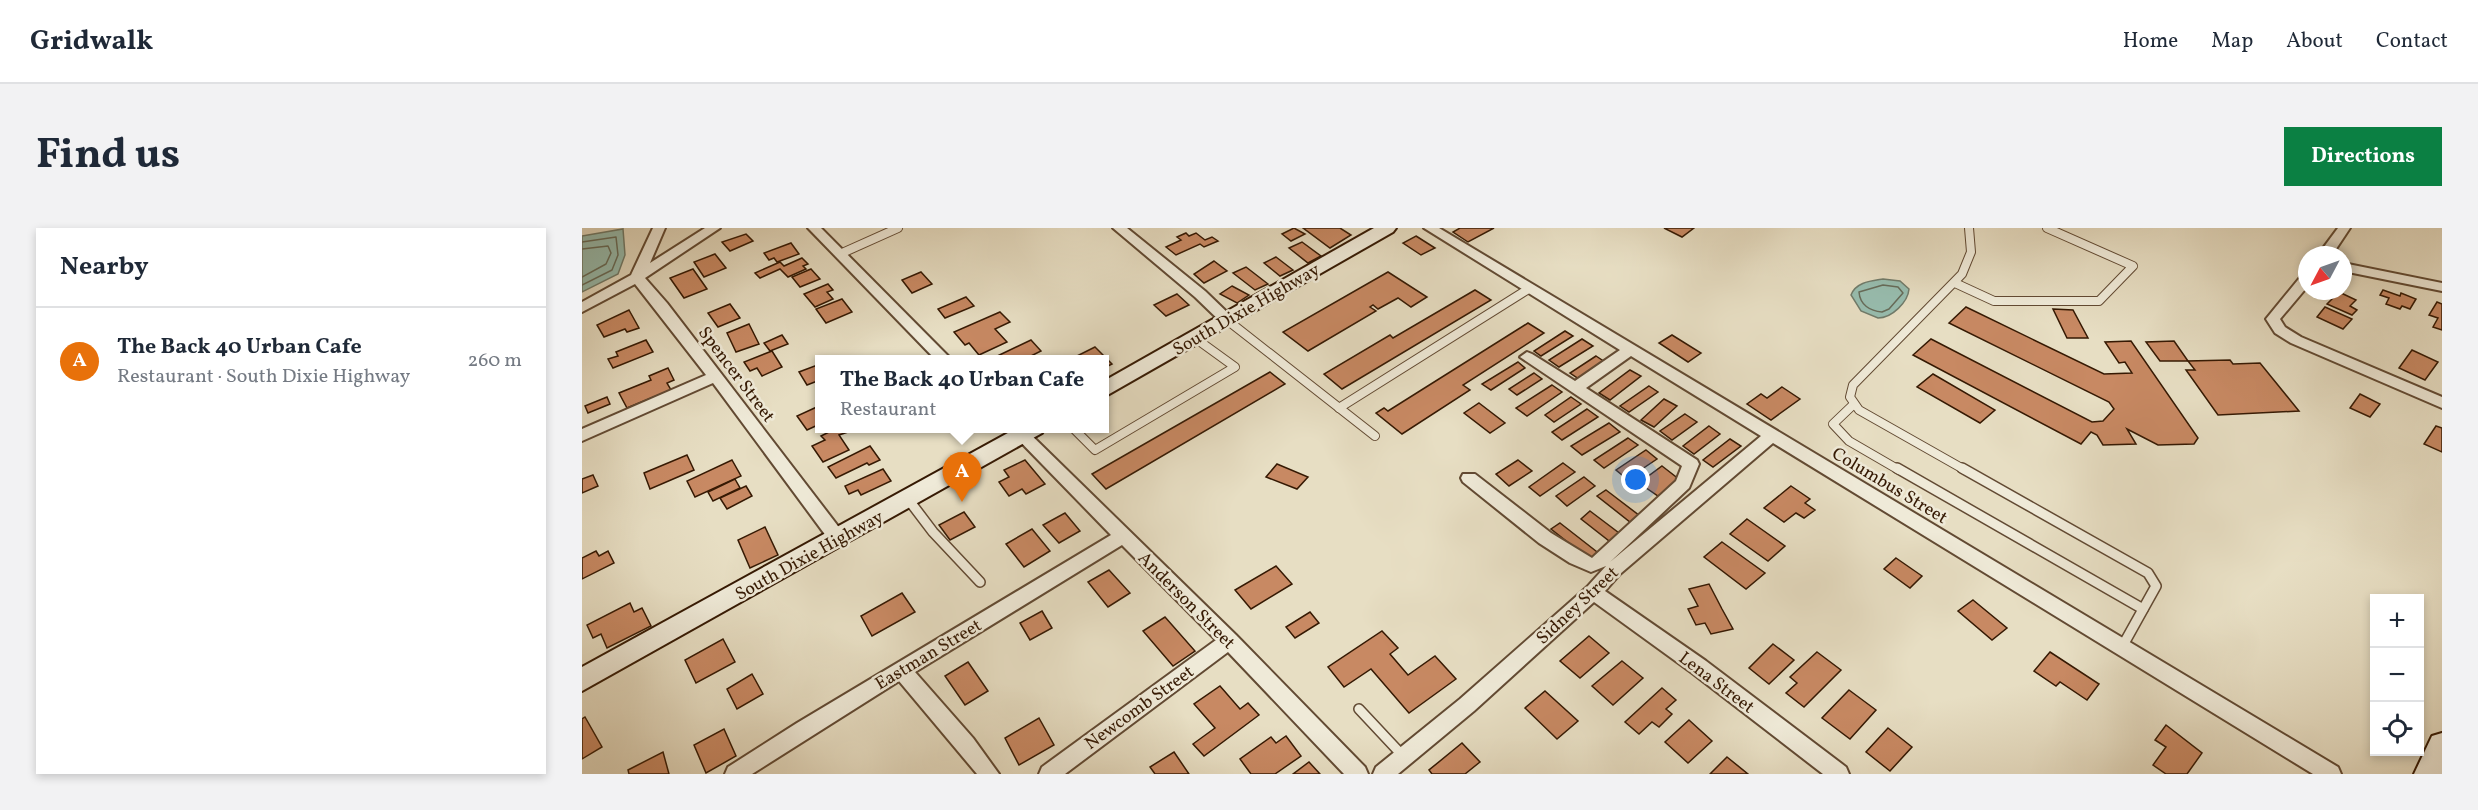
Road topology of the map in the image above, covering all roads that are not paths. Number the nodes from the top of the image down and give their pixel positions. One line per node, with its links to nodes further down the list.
1 (659, 228): 14 (street)
2 (714, 228): 14 (street)
3 (814, 228): 12 (street)
4 (898, 228): 12 (lane)
5 (1119, 228): 20 (street)
6 (1430, 228): 17 (street, Columbus Street)
7 (1969, 228): 15 (lane)
8 (2048, 228): 15 (lane)
9 (2344, 228): 11 (street)
10 (1379, 230): 20 (main road, South Dixie Highway)
11 (2331, 246)
12 (840, 254): 23 (street)
13 (2352, 269): 16 (street)
14 (636, 277): 19 (street); 25 (street, Spencer Street)
15 (1955, 283): 29 (lane)
16 (2442, 287)
17 (1530, 288): 22 (street, Columbus Street); 30 (lane)
18 (2298, 289): 28 (street)
19 (582, 308)
20 (1227, 320): 21 (main road, South Dixie Highway); 30 (lane)
21 (1195, 338): 26 (main road, South Dixie Highway); 33 (lane)
22 (1630, 349): 27 (street); 35 (street, Columbus Street)
23 (940, 355)
24 (1527, 357): 27 (street)
25 (714, 377): 34 (street); 42 (street, Spencer Street)
26 (1109, 387)
27 (1575, 389): 37 (street)
28 (2442, 403)
29 (1854, 404): 45 (lane); 45 (lane)
30 (1339, 408): 36 (lane)
31 (1021, 433): 40 (main road, South Dixie Highway)
32 (1026, 433): 41 (street, Anderson Street)
33 (1077, 433)
34 (582, 435)
35 (1772, 435): 39 (street, Sidney Street); 47 (street, Columbus Street)
36 (1375, 436)
37 (1691, 465): 38 (street); 39 (street)
38 (1469, 478)
39 (1717, 482): 44 (street, Sidney Street)
40 (908, 499): 42 (main road, South Dixie Highway); 43 (lane)
41 (1123, 536): 46 (street, Anderson Street); 48 (street, Eastman Street)
42 (838, 539): 49 (main road, South Dixie Highway)
43 (980, 582)
44 (1593, 592): 52 (street, Sidney Street); 58 (street, Lena Street)
45 (2143, 609): 47 (lane)
46 (1229, 641): 55 (street, Newcomb Street); 56 (street, Anderson Street)
47 (2122, 647): 59 (street, Columbus Street)
48 (902, 671): 53 (street, Eastman Street); 54 (street)
49 (582, 680)
50 (1359, 709): 52 (lane)
51 (2442, 745): 60 (main road)
52 (1404, 757): 57 (street, Sidney Street)
53 (735, 774)
54 (989, 774)
55 (1049, 774)
56 (1358, 774)
57 (1383, 774)
58 (1839, 774)
59 (2331, 774)
60 (2428, 774)

